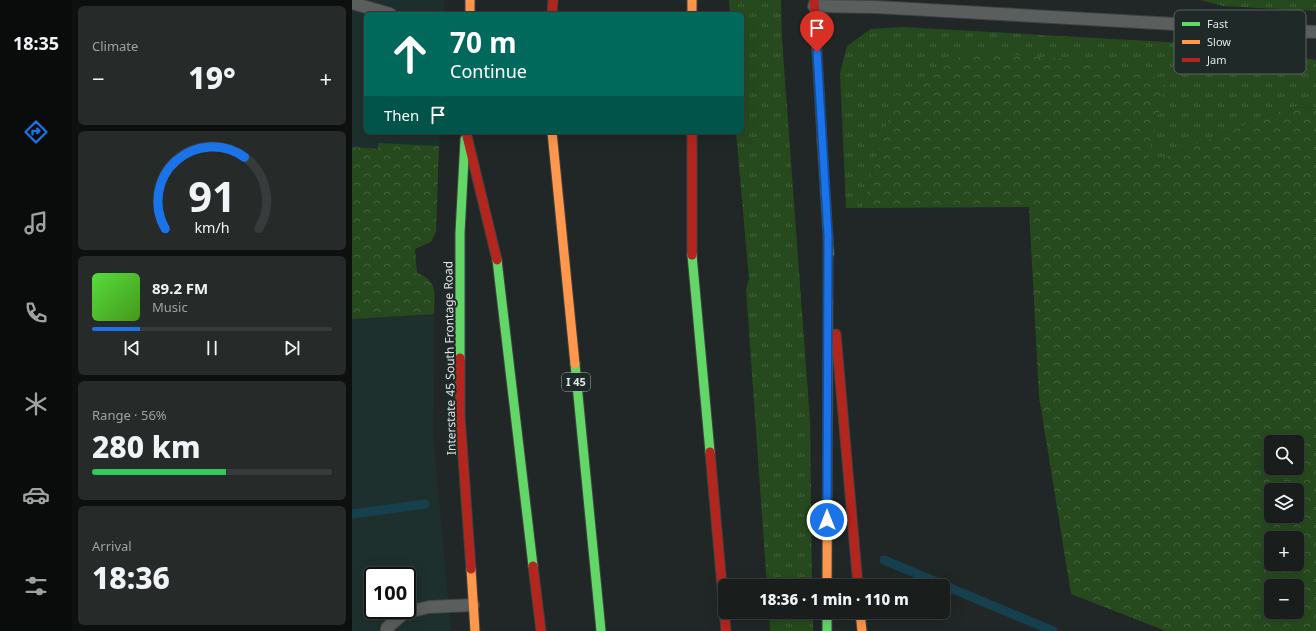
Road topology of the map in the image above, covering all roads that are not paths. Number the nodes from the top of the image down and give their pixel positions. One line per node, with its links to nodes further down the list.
1 (470, 0): 7 (main road)
2 (553, 0): 8 (main road)
3 (692, 0): 9 (main road)
4 (814, 2): 10 (lane); 17 (main road)
5 (352, 3): 6 (lane)
6 (383, 12)
7 (470, 12)
8 (552, 12)
9 (692, 12)
10 (1174, 24)
11 (1306, 31): 12 (lane)
12 (1316, 32)
13 (466, 134): 20 (main road, Interstate 45 South Frontage Road)
14 (466, 134): 25 (main road)
15 (552, 134): 26 (main road, I 45)
16 (692, 134): 27 (main road)
17 (828, 236): 18 (main road); 19 (main road)
18 (827, 579)
19 (857, 579)
20 (473, 605): 23 (lane); 24 (main road, Interstate 45 South Frontage Road)
21 (827, 619): 28 (main road)
22 (861, 619): 29 (main road)
23 (387, 631)
24 (475, 631)
25 (541, 631)
26 (601, 631)
27 (726, 631)
28 (827, 631)
29 (862, 631)

